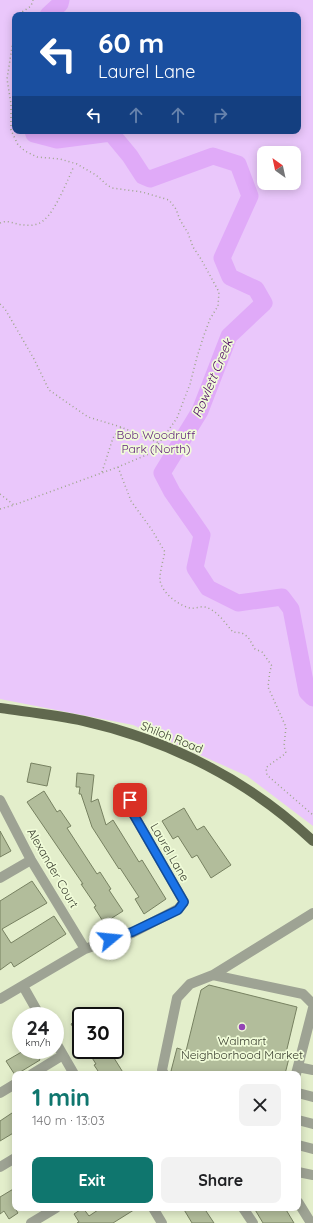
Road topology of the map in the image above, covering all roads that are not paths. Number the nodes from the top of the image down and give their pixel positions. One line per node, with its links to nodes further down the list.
1 (0, 708): 4 (main road, Shiloh Road)
2 (0, 800): 5 (street, Alexander Court)
3 (130, 800): 8 (street, Laurel Lane)
4 (313, 841)
5 (31, 860): 6 (street); 8 (street, Alexander Court)
6 (0, 878)
7 (313, 913): 9 (street)
8 (85, 949): 10 (street, Laurel Lane)
9 (213, 975): 12 (street); 21 (street)
10 (23, 986): 11 (street, Laurel Lane); 13 (street)
11 (0, 999)
12 (313, 1004)
13 (35, 1007)
14 (312, 1014): 15 (street)
15 (309, 1043): 22 (street)
16 (64, 1057): 20 (street)
17 (56, 1059): 19 (street)
18 (313, 1070): 22 (street)
19 (37, 1071)
20 (72, 1071)
21 (162, 1071)
22 (297, 1071)
23 (12, 1086): 24 (street)
24 (0, 1093)
25 (301, 1094): 26 (street)
26 (313, 1097)
27 (301, 1121): 28 (street)
28 (313, 1124)
29 (301, 1146): 30 (street)
30 (313, 1149)
31 (12, 1160): 32 (street)
32 (0, 1167)
33 (301, 1173): 34 (street)
34 (313, 1175)
35 (301, 1204): 39 (street)
36 (51, 1211): 40 (street)
37 (155, 1211): 41 (street)
38 (245, 1211): 42 (street)
39 (309, 1211): 43 (street)
40 (31, 1223)
41 (161, 1223)
42 (253, 1223)
43 (311, 1223)

